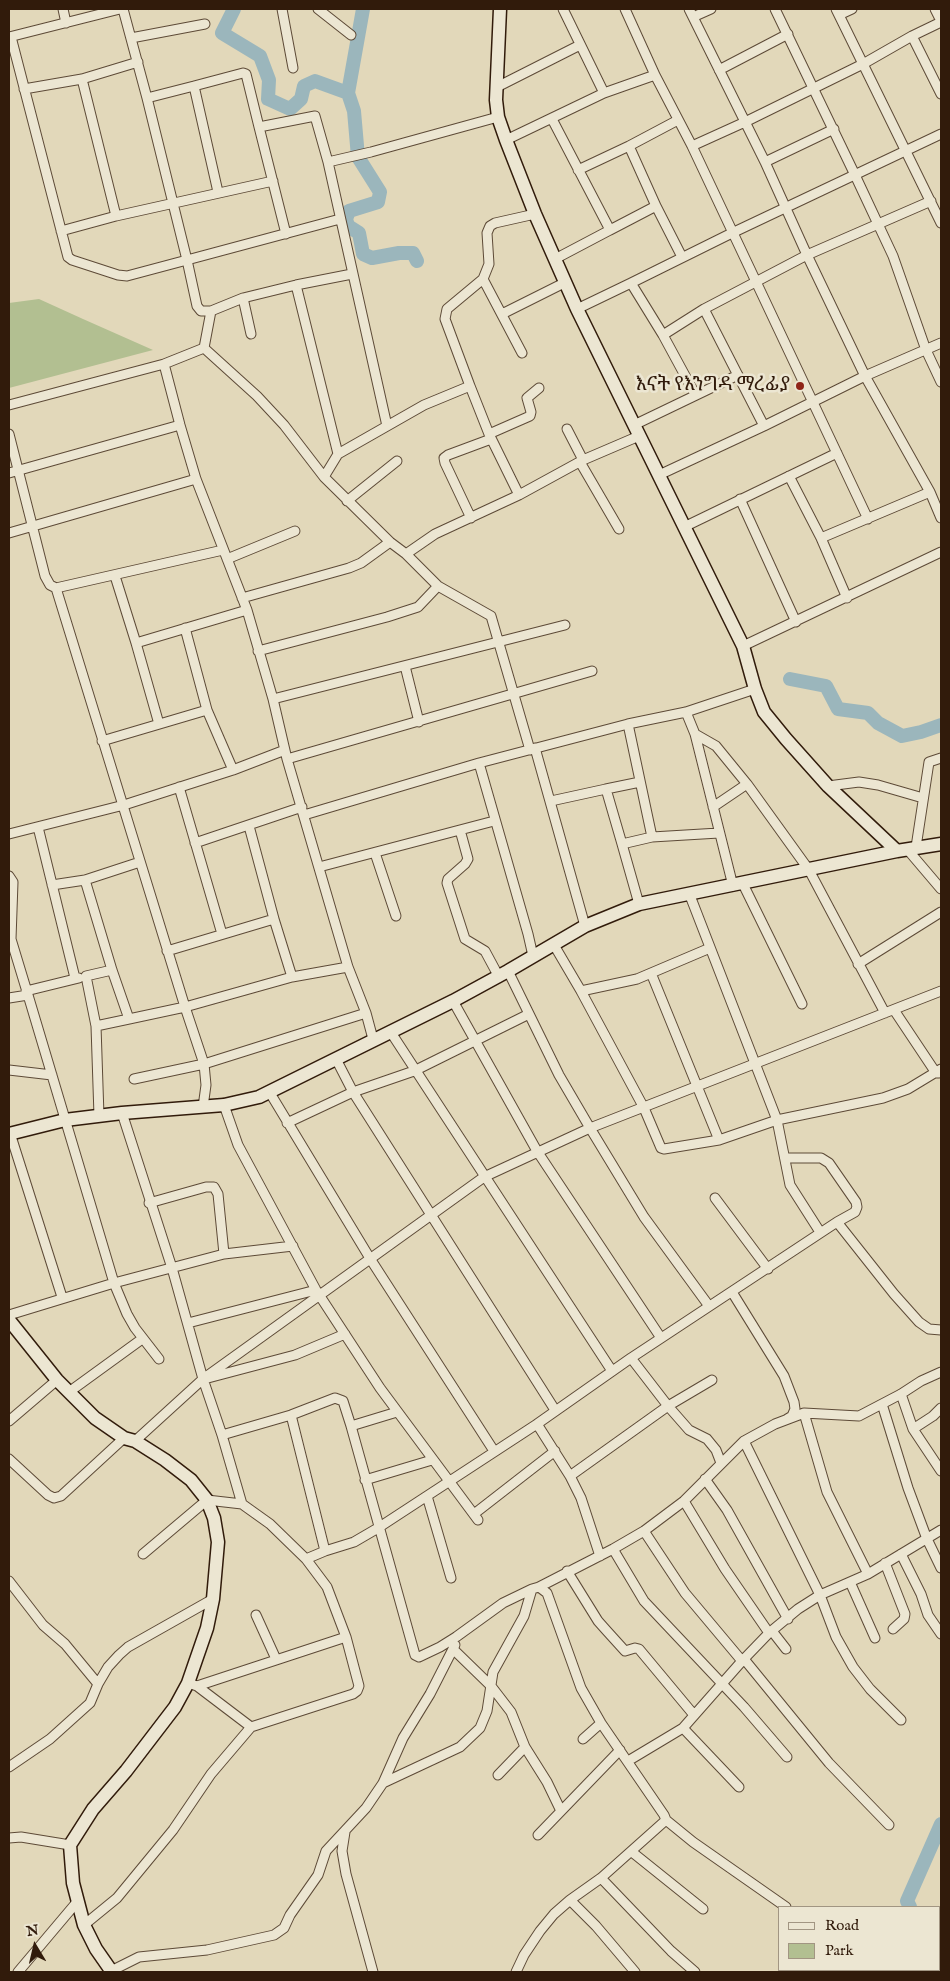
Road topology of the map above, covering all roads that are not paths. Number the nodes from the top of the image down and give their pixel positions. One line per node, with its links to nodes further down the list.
1 (63, 9): 15 (street)
2 (122, 9): 15 (street); 21 (street)
3 (282, 9): 25 (street)
4 (318, 9): 18 (street)
5 (500, 9): 30 (street)
6 (563, 9): 22 (street)
7 (625, 9): 27 (street)
8 (711, 9): 13 (street)
9 (775, 9): 17 (street)
10 (852, 9): 12 (street)
11 (935, 9): 14 (street)
12 (837, 12): 24 (street)
13 (691, 13): 26 (street)
14 (941, 21): 19 (street)
15 (66, 23): 20 (street)
16 (205, 24): 21 (street)
17 (788, 34): 26 (street); 32 (street)
18 (351, 35)
19 (912, 36): 24 (street); 34 (street)
20 (10, 37): 31 (street)
21 (131, 38): 23 (street)
22 (580, 45): 30 (street); 33 (street)
23 (138, 62): 28 (street); 35 (street)
24 (863, 64): 32 (street); 46 (street)
25 (293, 68)
26 (719, 70): 39 (street)
27 (655, 75): 33 (street); 38 (street)
28 (82, 79): 31 (street); 58 (street)
29 (194, 86): 35 (street); 40 (street); 52 (street)
30 (497, 87): 36 (street)
31 (24, 89): 63 (street)
32 (815, 89): 39 (street); 41 (street)
33 (604, 93): 37 (street)
34 (941, 94)
35 (148, 98): 54 (street)
36 (498, 117): 43 (street); 47 (street)
37 (552, 118): 43 (street); 49 (street)
38 (678, 120): 44 (street); 45 (street)
39 (745, 122): 45 (street); 48 (street)
40 (259, 127): 47 (street); 51 (street)
41 (834, 129): 48 (street); 50 (street)
42 (941, 134): 46 (street)
43 (506, 140): 57 (street)
44 (628, 146): 49 (street); 55 (street)
45 (692, 146): 64 (street)
46 (906, 151): 50 (street); 53 (street)
47 (328, 162): 59 (street)
48 (765, 162): 56 (street)
49 (578, 170): 62 (street)
50 (855, 174): 56 (street); 61 (street)
51 (273, 181): 52 (street); 65 (street)
52 (218, 192): 54 (street)
53 (931, 201): 60 (street); 61 (street)
54 (174, 204): 58 (street); 69 (street)
55 (656, 206): 62 (street); 67 (street)
56 (785, 208): 64 (street); 66 (street)
57 (535, 214): 68 (street); 71 (street)
58 (116, 216): 63 (street)
59 (340, 219): 65 (street); 70 (street)
60 (941, 223)
61 (878, 225): 66 (street); 85 (street)
62 (610, 230): 68 (street)
63 (61, 231): 69 (street)
64 (732, 233): 67 (street); 72 (street)
65 (286, 234): 69 (street)
66 (807, 255): 72 (street); 89 (street)
67 (682, 257): 74 (street)
68 (555, 259): 73 (street)
69 (187, 260): 79 (street)
70 (352, 274): 75 (street); 97 (street)
71 (483, 279): 80 (street); 91 (street)
72 (756, 281): 78 (street); 94 (street)
73 (566, 282): 77 (street); 80 (street)
74 (631, 283): 77 (street); 82 (street)
75 (296, 285): 76 (street); 104 (street)
76 (242, 298): 79 (street); 81 (street)
77 (577, 309): 100 (street)
78 (704, 309): 82 (street); 88 (street)
79 (212, 311): 84 (street)
80 (502, 314): 86 (street)
81 (251, 334)
82 (663, 335): 93 (street)
83 (941, 343): 85 (street)
84 (204, 348): 87 (street); 110 (street)
85 (926, 350): 89 (street); 90 (street)
86 (522, 353)
87 (164, 364): 95 (street); 96 (street)
88 (738, 375): 93 (street); 98 (street)
89 (865, 376): 94 (street); 112 (street)
90 (941, 382)
91 (470, 386): 97 (street); 102 (street)
92 (539, 388): 102 (street)
93 (695, 394): 100 (street)
94 (813, 402): 98 (street); 103 (street)
95 (9, 405)
96 (180, 425): 107 (street); 111 (street)
97 (387, 426): 104 (street)
98 (764, 426): 108 (street)
99 (568, 429): 106 (street)
100 (637, 430): 106 (street); 108 (street)
101 (9, 434): 107 (street)
102 (490, 436): 113 (street); 116 (street)
103 (837, 453): 109 (street); 118 (street)
104 (338, 454): 110 (street)
105 (397, 461): 115 (street)
106 (581, 461): 113 (street); 121 (street)
107 (13, 472): 119 (street)
108 (659, 475): 120 (street)
109 (790, 476): 114 (street); 124 (street)
110 (324, 477): 115 (street)
111 (196, 479): 119 (street); 126 (street)
112 (930, 492): 117 (street); 118 (street)
113 (519, 495): 116 (street)
114 (740, 499): 120 (street); 136 (street)
115 (347, 501): 125 (street)
116 (471, 518): 128 (street)
117 (941, 518)
118 (868, 519): 124 (street)
119 (32, 526): 123 (street); 132 (street)
120 (684, 527): 141 (street)
121 (619, 529)
122 (295, 530): 129 (street)
123 (9, 533)
124 (821, 538): 134 (street)
125 (390, 542): 128 (street); 133 (street)
126 (222, 550): 129 (street); 130 (street)
127 (941, 552): 134 (street)
128 (406, 554): 131 (street)
129 (227, 559): 133 (street)
130 (114, 576): 132 (street); 140 (street)
131 (438, 586): 139 (street); 142 (street)
132 (56, 588): 154 (street)
133 (242, 598): 135 (street)
134 (847, 598): 136 (street)
135 (247, 610): 138 (street); 142 (street)
136 (796, 622): 141 (street)
137 (565, 625): 139 (street)
138 (185, 628): 140 (street); 148 (street)
139 (497, 642): 143 (street); 146 (street)
140 (136, 643): 151 (street)
141 (743, 646): 145 (street)
142 (258, 651): 147 (street)
143 (405, 666): 147 (street); 150 (street)
144 (592, 671): 146 (street)
145 (755, 690): 149 (street); 162 (street)
146 (515, 693): 150 (street); 155 (street)
147 (273, 700): 156 (street)
148 (208, 710): 151 (street); 159 (street)
149 (686, 712): 152 (street); 153 (street)
150 (419, 722): 156 (street)
151 (159, 724): 154 (street)
152 (628, 724): 155 (street); 160 (street)
153 (695, 734): 161 (street); 168 (street)
154 (102, 741): 167 (street)
155 (532, 749): 158 (street); 166 (street)
156 (286, 755): 159 (street); 169 (street)
157 (941, 758): 165 (street)
158 (479, 763): 169 (street); 170 (street)
159 (233, 770): 163 (street)
160 (640, 782): 164 (street); 176 (street)
161 (747, 784): 168 (street); 184 (street)
162 (828, 786): 165 (street); 180 (street)
163 (179, 787): 167 (street); 177 (street)
164 (606, 789): 166 (street); 178 (street)
165 (923, 798): 180 (street)
166 (551, 801): 195 (street)
167 (124, 805): 172 (street); 182 (street)
168 (713, 807): 174 (street)
169 (303, 811): 171 (street); 183 (street)
170 (494, 821): 173 (street); 200 (street)
171 (249, 826): 177 (street); 194 (street)
172 (38, 827): 175 (street); 187 (street)
173 (460, 830): 181 (street); 205 (street)
174 (719, 832): 176 (street); 188 (street)
175 (9, 834)
176 (652, 837): 178 (street)
177 (194, 843): 196 (street)
178 (622, 844): 191 (street)
179 (941, 844): 180 (street)
180 (907, 849): 184 (street); 189 (street)
181 (375, 853): 183 (street); 193 (street)
182 (140, 862): 186 (street); 199 (street)
183 (319, 867): 202 (street)
184 (809, 870): 188 (street); 201 (street)
185 (9, 876): 211 (street)
186 (85, 880): 187 (street); 203 (street)
187 (52, 885): 208 (street)
188 (738, 885): 190 (street); 214 (street)
189 (941, 889)
190 (689, 893): 191 (street); 198 (street)
191 (639, 904): 195 (street)
192 (941, 912): 201 (street)
193 (396, 916)
194 (274, 920): 196 (street); 207 (street)
195 (585, 926): 197 (street)
196 (222, 934): 199 (street)
197 (554, 945): 200 (street); 209 (street)
198 (710, 948): 204 (street); 226 (street)
199 (167, 950): 215 (street)
200 (533, 956): 205 (street)
201 (858, 964): 216 (street)
202 (348, 966): 207 (street); 217 (street)
203 (112, 970): 206 (street); 219 (street)
204 (650, 973): 209 (street); 232 (street)
205 (503, 974): 213 (street); 218 (street)
206 (86, 976): 208 (street); 220 (street)
207 (292, 977): 215 (street)
208 (75, 978): 211 (street)
209 (581, 991): 237 (street)
210 (941, 991): 216 (street)
211 (27, 993): 212 (street); 230 (street)
212 (9, 998)
213 (453, 1001): 221 (street); 223 (street)
214 (802, 1004)
215 (185, 1007): 219 (street); 225 (street)
216 (889, 1011): 226 (street); 229 (street)
217 (366, 1013): 222 (street); 225 (street)
218 (529, 1014): 223 (street); 243 (street)
219 (129, 1020): 220 (street)
220 (96, 1026): 239 (street)
221 (390, 1031): 222 (street); 228 (street)
222 (373, 1039): 224 (street)
223 (476, 1042): 228 (street); 246 (street)
224 (336, 1059): 233 (street); 234 (street)
225 (204, 1064): 231 (street); 236 (street)
226 (755, 1064): 232 (street); 241 (street)
227 (9, 1070): 230 (street)
228 (414, 1072): 233 (street); 248 (street)
229 (939, 1072): 241 (street)
230 (52, 1075): 240 (street)
231 (134, 1079)
232 (698, 1087): 237 (street); 245 (street)
233 (353, 1092): 242 (street); 251 (street)
234 (270, 1093): 235 (street); 242 (street)
235 (224, 1105): 236 (street); 254 (street)
236 (203, 1106): 238 (street)
237 (644, 1108): 243 (street); 245 (street)
238 (122, 1113): 239 (street); 250 (street)
239 (99, 1116): 240 (street)
240 (65, 1120): 244 (street); 259 (street)
241 (777, 1120): 245 (street); 247 (street)
242 (287, 1123): 256 (street)
243 (590, 1128): 246 (street); 263 (street)
244 (9, 1133): 262 (street)
245 (719, 1140)
246 (538, 1151): 248 (street); 270 (street)
247 (786, 1158): 252 (street); 253 (street)
248 (484, 1177): 251 (street); 273 (street)
249 (715, 1198): 258 (street)
250 (149, 1203): 255 (street); 257 (street)
251 (431, 1216): 256 (street); 283 (street)
252 (837, 1222): 253 (street); 267 (street)
253 (820, 1232): 258 (street)
254 (293, 1246): 255 (street); 261 (street)
255 (224, 1254): 257 (street)
256 (371, 1260): 261 (street); 295 (street)
257 (172, 1268): 259 (street); 266 (street)
258 (768, 1269): 260 (street)
259 (114, 1282): 262 (street); 269 (street)
260 (732, 1292): 263 (street); 288 (street)
261 (318, 1293): 266 (street); 268 (street); 275 (street)
262 (62, 1298): 264 (street)
263 (709, 1306): 270 (street)
264 (9, 1315)
265 (9, 1320): 276 (street)
266 (188, 1323): 275 (street)
267 (941, 1330)
268 (345, 1334): 275 (street); 284 (street)
269 (142, 1338): 272 (street); 278 (street)
270 (661, 1338): 271 (street)
271 (631, 1358): 273 (street); 281 (street)
272 (159, 1359)
273 (612, 1371): 283 (street)
274 (941, 1372): 279 (street)
275 (203, 1379): 292 (street); 293 (street)
276 (58, 1380): 278 (street); 287 (street)
277 (712, 1380): 281 (street)
278 (69, 1392): 293 (street)
279 (901, 1394): 280 (street); 291 (street)
280 (882, 1404): 285 (street); 312 (street)
281 (668, 1406): 299 (street); 301 (street)
282 (941, 1408): 291 (street)
283 (555, 1410): 289 (street)
284 (397, 1412): 290 (street); 298 (street)
285 (804, 1413): 288 (street); 322 (street)
286 (291, 1415): 290 (street); 292 (street); 314 (street)
287 (9, 1421)
288 (784, 1421): 294 (street)
289 (537, 1424): 295 (street); 296 (street)
290 (351, 1426): 303 (street)
291 (913, 1429): 300 (street)
292 (222, 1435): 308 (street)
293 (129, 1439): 297 (street); 306 (street)
294 (744, 1441): 299 (street); 327 (street)
295 (494, 1451): 304 (street)
296 (555, 1451): 301 (street); 304 (street)
297 (9, 1459)
298 (432, 1460): 303 (street); 304 (street)
299 (721, 1463): 302 (street)
300 (941, 1471)
301 (570, 1476): 317 (street)
302 (705, 1479): 307 (street); 330 (street)
303 (365, 1480): 309 (street)
304 (448, 1481): 305 (street)
305 (427, 1496): 309 (street); 323 (street)
306 (207, 1500): 308 (street); 315 (street); 328 (street)
307 (684, 1501): 311 (street); 332 (street)
308 (242, 1504): 318 (street)
309 (378, 1528): 314 (street); 335 (street)
310 (941, 1530): 312 (street)
311 (644, 1531): 313 (street); 340 (street)
312 (927, 1539): 316 (street); 320 (street)
313 (613, 1549): 317 (street); 342 (street)
314 (325, 1551): 318 (street)
315 (143, 1554)
316 (900, 1554): 319 (street); 333 (street)
317 (600, 1556): 321 (street)
318 (306, 1559): 334 (street)
319 (885, 1563): 322 (street); 331 (street)
320 (941, 1568)
321 (567, 1571): 326 (street); 345 (street)
322 (868, 1574): 325 (street)
323 (451, 1578)
324 (9, 1581): 341 (street)
325 (850, 1582): 327 (street); 336 (street)
326 (536, 1588): 335 (street); 344 (street); 347 (street)
327 (820, 1595): 330 (street); 346 (street)
328 (213, 1600): 341 (street); 343 (street)
329 (256, 1615): 339 (street)
330 (788, 1618): 332 (street)
331 (893, 1630)
332 (771, 1632): 337 (street); 340 (street)
333 (941, 1634)
334 (346, 1637): 339 (street); 348 (street)
335 (456, 1637): 338 (street)
336 (875, 1638)
337 (786, 1649)
338 (454, 1650): 344 (street); 357 (street)
339 (276, 1659): 343 (street)
340 (743, 1660): 342 (street); 361 (street)
341 (98, 1684): 355 (street)
342 (721, 1684): 345 (street); 353 (street)
343 (192, 1685): 348 (street); 365 (street)
344 (491, 1686): 351 (street); 357 (street)
345 (694, 1715): 349 (street)
346 (901, 1720)
347 (602, 1723): 350 (street); 352 (street)
348 (251, 1727): 372 (street)
349 (683, 1728): 354 (street); 358 (street)
350 (583, 1739)
351 (525, 1747): 356 (street); 359 (street)
352 (620, 1750): 354 (street); 359 (street)
353 (787, 1757)
354 (628, 1761): 360 (street)
355 (9, 1767)
356 (498, 1776)
357 (383, 1782): 362 (street)
358 (739, 1786)
359 (561, 1811): 363 (street)
360 (666, 1820): 366 (street); 370 (street)
361 (889, 1825)
362 (345, 1832): 374 (street); 375 (street)
363 (538, 1835)
364 (9, 1838): 365 (street)
365 (70, 1845): 369 (street)
366 (632, 1852): 367 (street); 371 (street)
367 (601, 1878): 368 (street); 378 (street)
368 (570, 1900): 376 (street); 377 (street)
369 (77, 1902): 372 (street); 373 (street)
370 (785, 1906)
371 (703, 1909)
372 (84, 1925): 374 (street)
373 (18, 1972)
374 (112, 1972)
375 (373, 1972)
376 (516, 1972)
377 (635, 1972)
378 (695, 1972)

